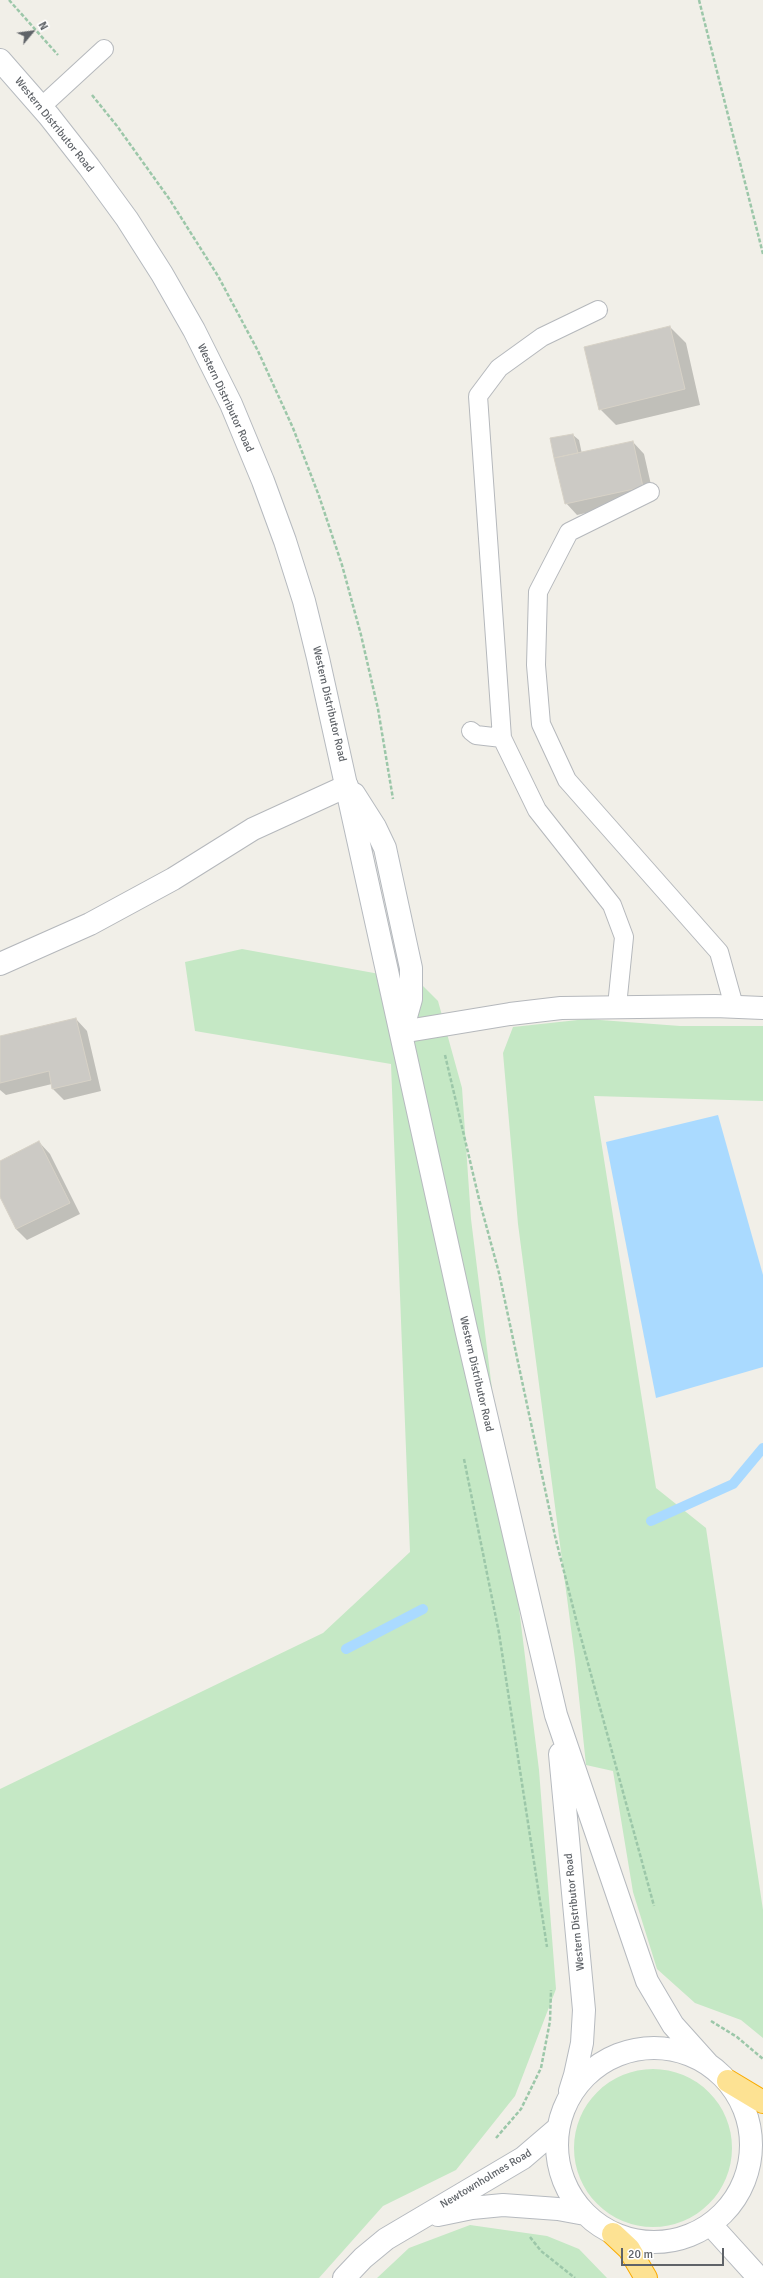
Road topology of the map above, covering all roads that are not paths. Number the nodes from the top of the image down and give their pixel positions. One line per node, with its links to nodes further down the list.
1 (104, 49): 3 (lane)
2 (0, 60): 3 (main road, Western Distributor Road)
3 (41, 107): 8 (main road, Western Distributor Road)
4 (598, 310): 7 (lane)
5 (650, 492): 11 (lane)
6 (471, 731): 7 (lane)
7 (502, 738): 10 (lane)
8 (347, 786): 9 (main road); 13 (main road, Western Distributor Road)
9 (0, 964)
10 (617, 1006): 11 (main road); 13 (main road)
11 (734, 1006): 12 (main road)
12 (763, 1008)
13 (401, 1032): 14 (main road, Western Distributor Road)
14 (556, 1715): 15 (main road, Western Distributor Road); 18 (main road, Western Distributor Road)
15 (708, 2064): 16 (main road); 18 (main road)
16 (728, 2081): 17 (highway); 22 (main road)
17 (763, 2102)
18 (564, 2107): 19 (main road)
19 (558, 2128): 20 (main road); 21 (main road, Newtownholmes Road)
20 (585, 2214): 21 (main road, Newtownholmes Road); 23 (main road)
21 (410, 2223): 24 (main road, Newtownholmes Road)
22 (711, 2225): 23 (main road); 26 (main road)
23 (613, 2234): 25 (highway)
24 (344, 2278)
25 (646, 2278)
26 (759, 2278)

